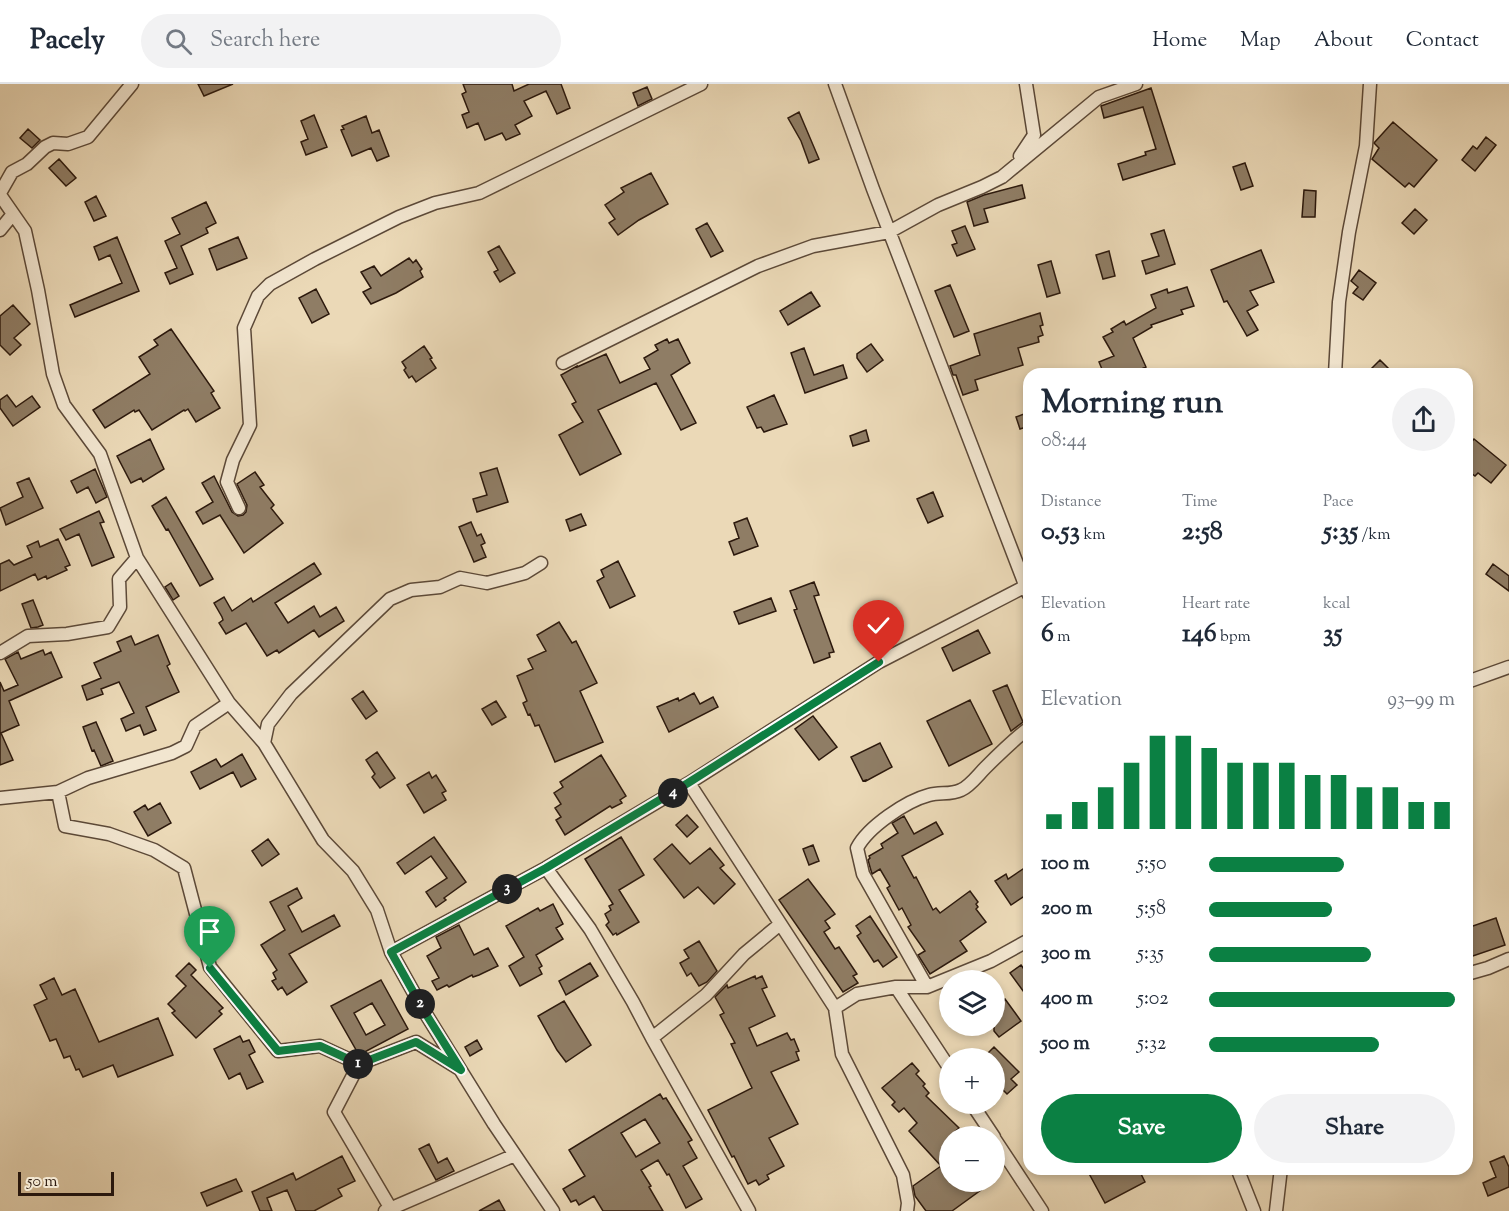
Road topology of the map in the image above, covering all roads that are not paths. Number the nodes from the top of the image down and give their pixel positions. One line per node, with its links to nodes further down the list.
1 (132, 84): 8 (street)
2 (701, 84): 14 (street)
3 (836, 84): 11 (street)
4 (1026, 84): 7 (street)
5 (1136, 84): 7 (street)
6 (1370, 84): 13 (street)
7 (1002, 177): 11 (street)
8 (0, 194): 9 (street)
9 (13, 214): 10 (street); 15 (street)
10 (0, 230)
11 (889, 232): 12 (street); 17 (street)
12 (563, 363)
13 (1335, 368)
14 (239, 508)
15 (137, 558): 19 (street); 22 (street)
16 (541, 563): 24 (street)
17 (1023, 577)
18 (1023, 592): 25 (street)
19 (0, 653)
20 (1509, 667): 21 (street)
21 (1473, 680)
22 (229, 703): 24 (street); 26 (street)
23 (1023, 733): 35 (street)
24 (264, 743): 31 (street)
25 (688, 783): 28 (street); 29 (street)
26 (58, 792): 27 (street); 39 (street)
27 (0, 798)
28 (546, 868): 31 (street); 37 (street)
29 (779, 924): 36 (street); 37 (street)
30 (1023, 943): 35 (street)
31 (391, 952): 40 (street)
32 (1509, 959): 33 (street)
33 (1473, 972)
34 (896, 987): 35 (street); 36 (street); 38 (street)
35 (927, 987)
36 (835, 1008): 48 (street)
37 (652, 1038): 47 (street)
38 (939, 1052)
39 (359, 1064): 40 (street); 45 (street)
40 (461, 1070): 42 (street)
41 (1005, 1154): 49 (street)
42 (515, 1155): 45 (street); 46 (street)
43 (1240, 1175): 50 (street)
44 (1280, 1175): 51 (street)
45 (388, 1210)
46 (553, 1211)
47 (749, 1211)
48 (907, 1211)
49 (1042, 1211)
50 (1254, 1211)
51 (1276, 1211)

